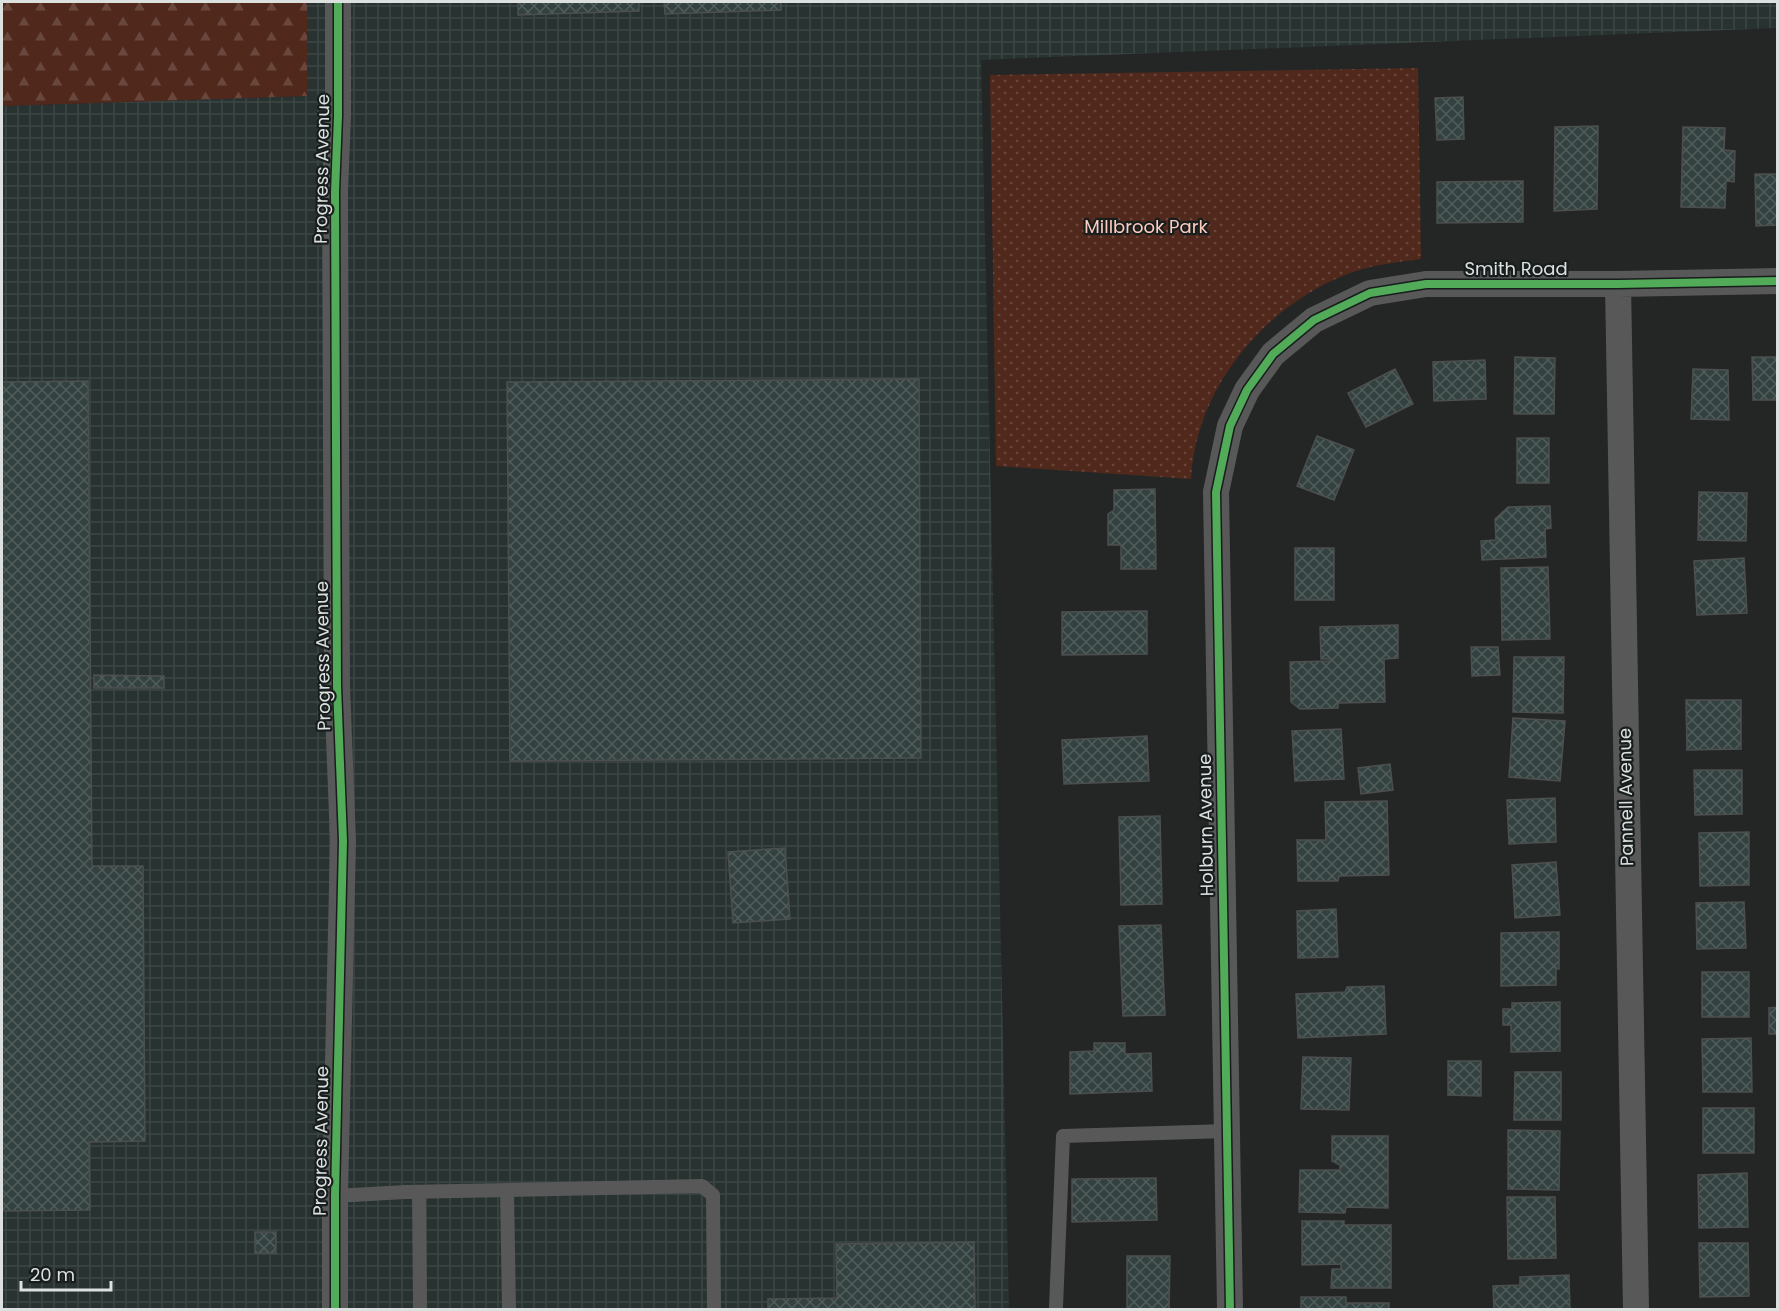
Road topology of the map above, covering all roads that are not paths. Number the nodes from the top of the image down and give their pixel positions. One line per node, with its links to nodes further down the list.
1 (338, 2): 8 (street, Progress Avenue)
2 (1778, 281): 3 (street, Smith Road)
3 (1618, 284): 4 (street, Smith Road); 15 (street, Pannell Avenue)
4 (1273, 354): 5 (street, Holburn Avenue)
5 (1227, 1131): 9 (lane); 14 (street, Holburn Avenue)
6 (507, 1190): 7 (lane); 12 (lane); 13 (lane)
7 (419, 1192): 8 (lane); 11 (lane)
8 (335, 1196): 10 (street, Progress Avenue)
9 (1056, 1308)
10 (335, 1310)
11 (420, 1310)
12 (508, 1310)
13 (714, 1310)
14 (1230, 1310)
15 (1636, 1310)

